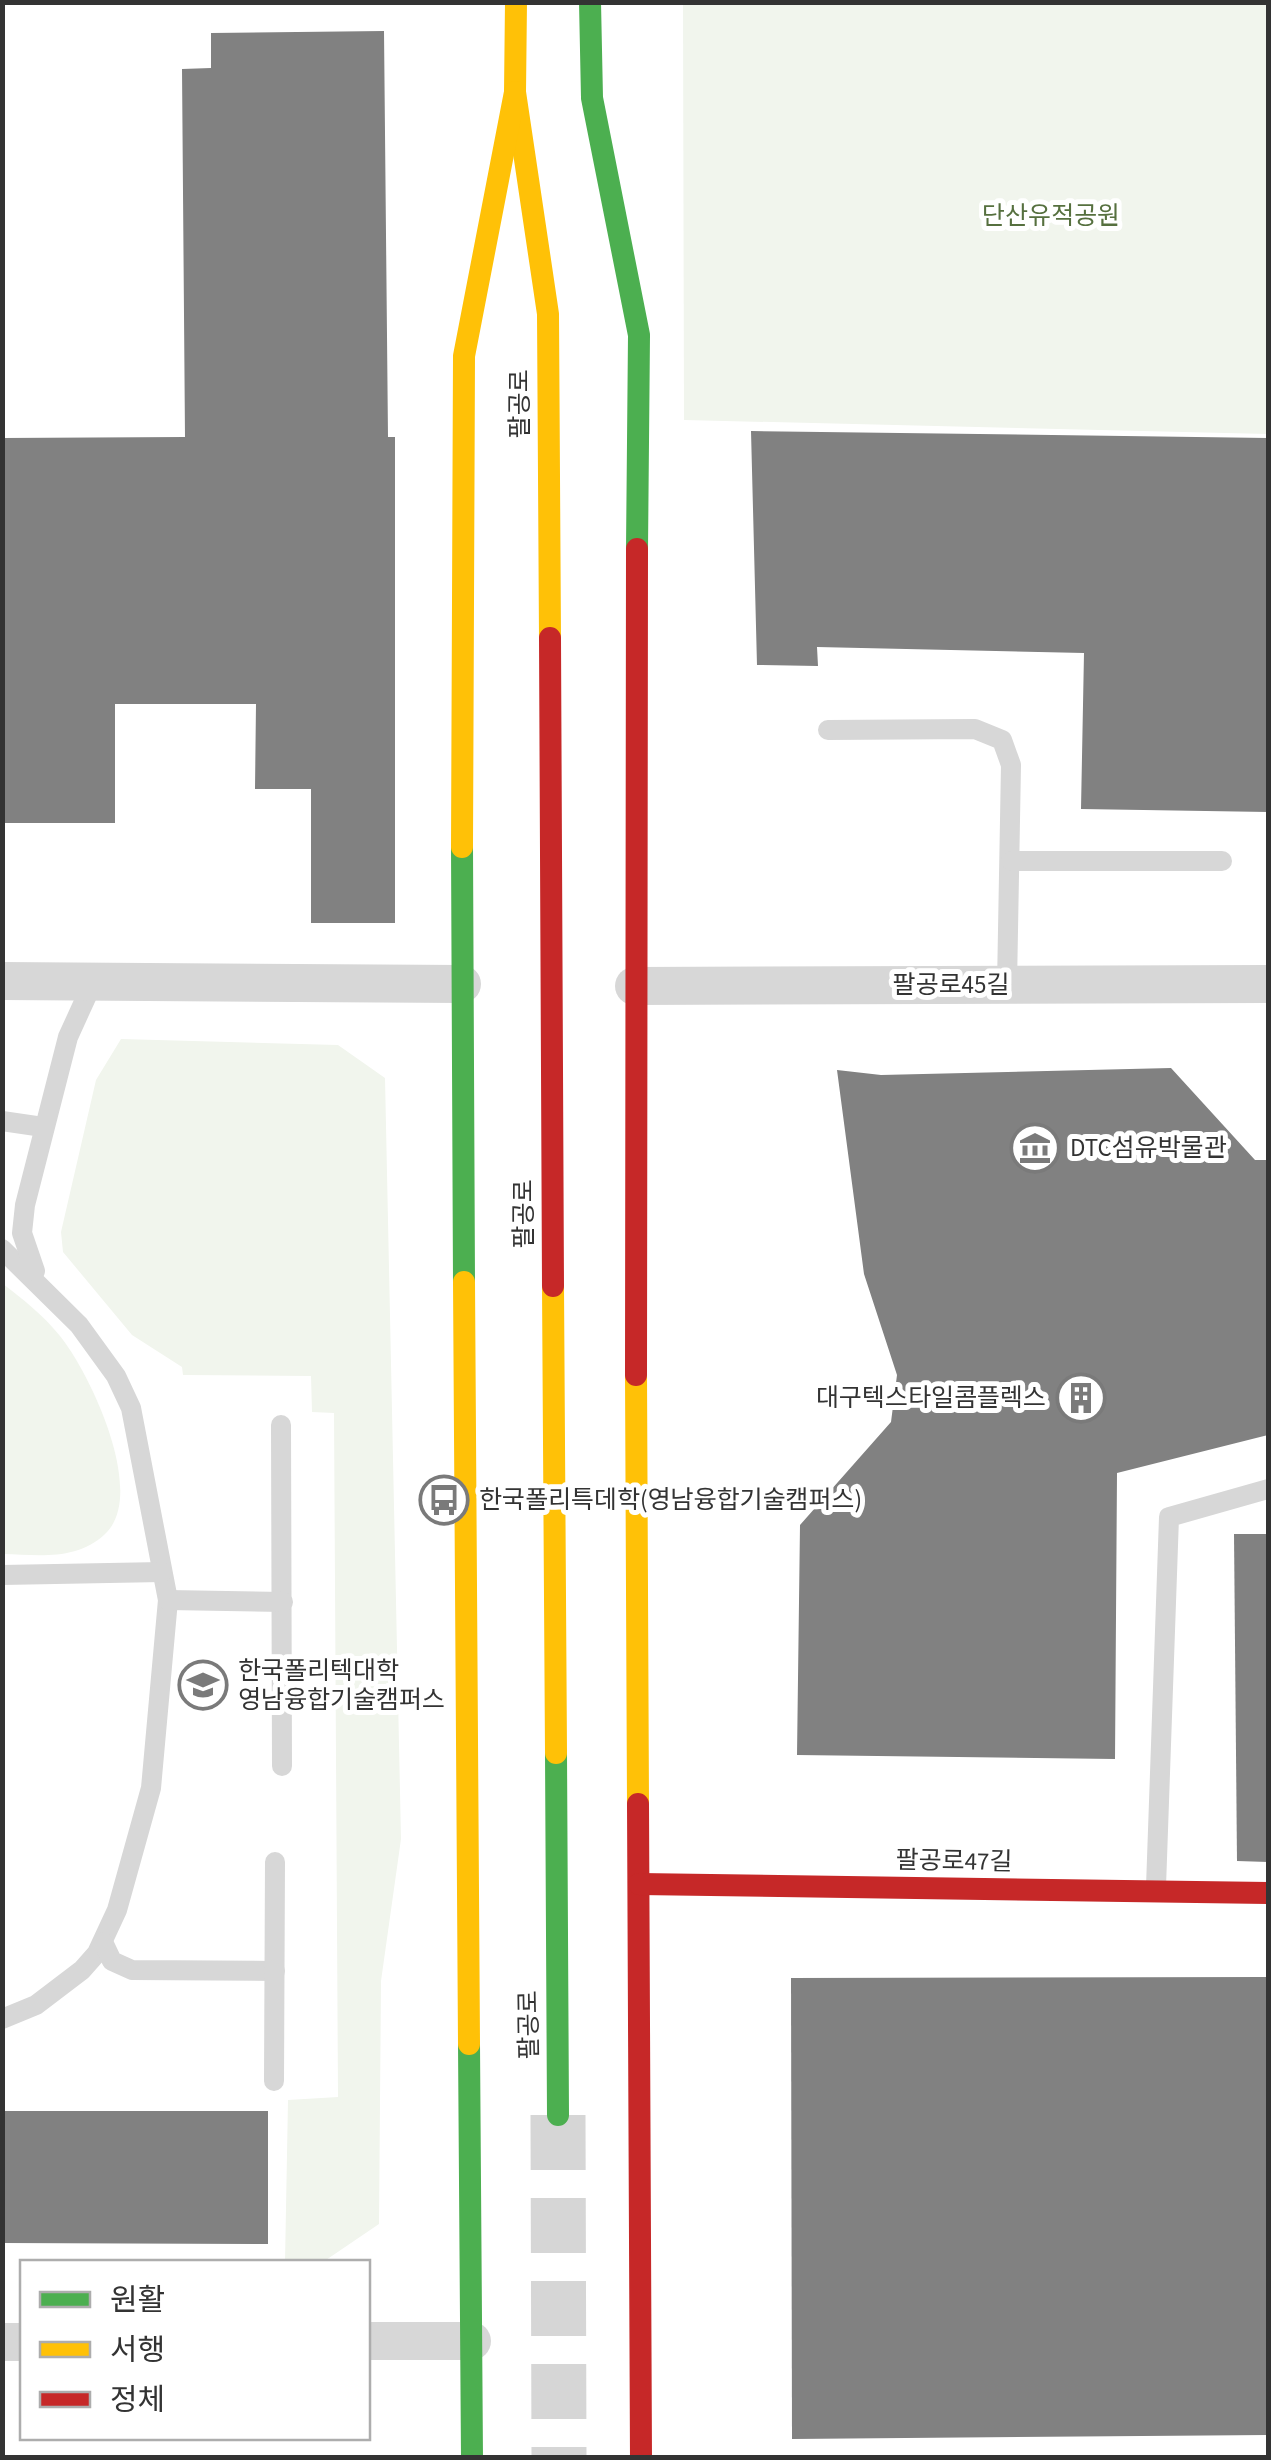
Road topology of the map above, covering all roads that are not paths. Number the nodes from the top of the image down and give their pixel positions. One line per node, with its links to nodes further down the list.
1 (516, 2): 3 (main road)
2 (590, 2): 4 (main road)
3 (515, 92): 7 (main road); 13 (main road)
4 (592, 98): 5 (main road); 16 (main road)
5 (581, 152)
6 (562, 242): 7 (main road)
7 (548, 314): 36 (main road, 팔공로)
8 (828, 730): 9 (lane)
9 (1011, 861): 10 (lane); 15 (lane)
10 (1222, 861)
11 (94, 980): 12 (street); 13 (street); 18 (lane)
12 (2, 982)
13 (462, 984): 38 (main road)
14 (1268, 984): 15 (street, 팔공로45길)
15 (1007, 985): 16 (street, 팔공로45길)
16 (634, 986): 29 (main road)
17 (2, 1121): 18 (lane)
18 (43, 1128): 20 (lane)
19 (2, 1249): 20 (lane)
20 (39, 1282): 23 (lane)
21 (281, 1425): 26 (lane)
22 (1268, 1489): 30 (lane)
23 (162, 1572): 24 (lane); 25 (lane)
24 (2, 1574)
25 (168, 1600): 26 (lane); 32 (lane)
26 (283, 1602): 27 (lane)
27 (282, 1766)
28 (275, 1862): 33 (lane)
29 (639, 1884): 30 (main road, 팔공로47길); 40 (main road)
30 (1156, 1892): 31 (main road, 팔공로47길)
31 (1268, 1893)
32 (103, 1942): 33 (lane); 34 (lane)
33 (275, 1970): 35 (lane)
34 (2, 2019)
35 (274, 2081)
36 (558, 2115)
37 (370, 2341): 38 (street)
38 (472, 2341): 39 (main road)
39 (472, 2458)
40 (642, 2458)

